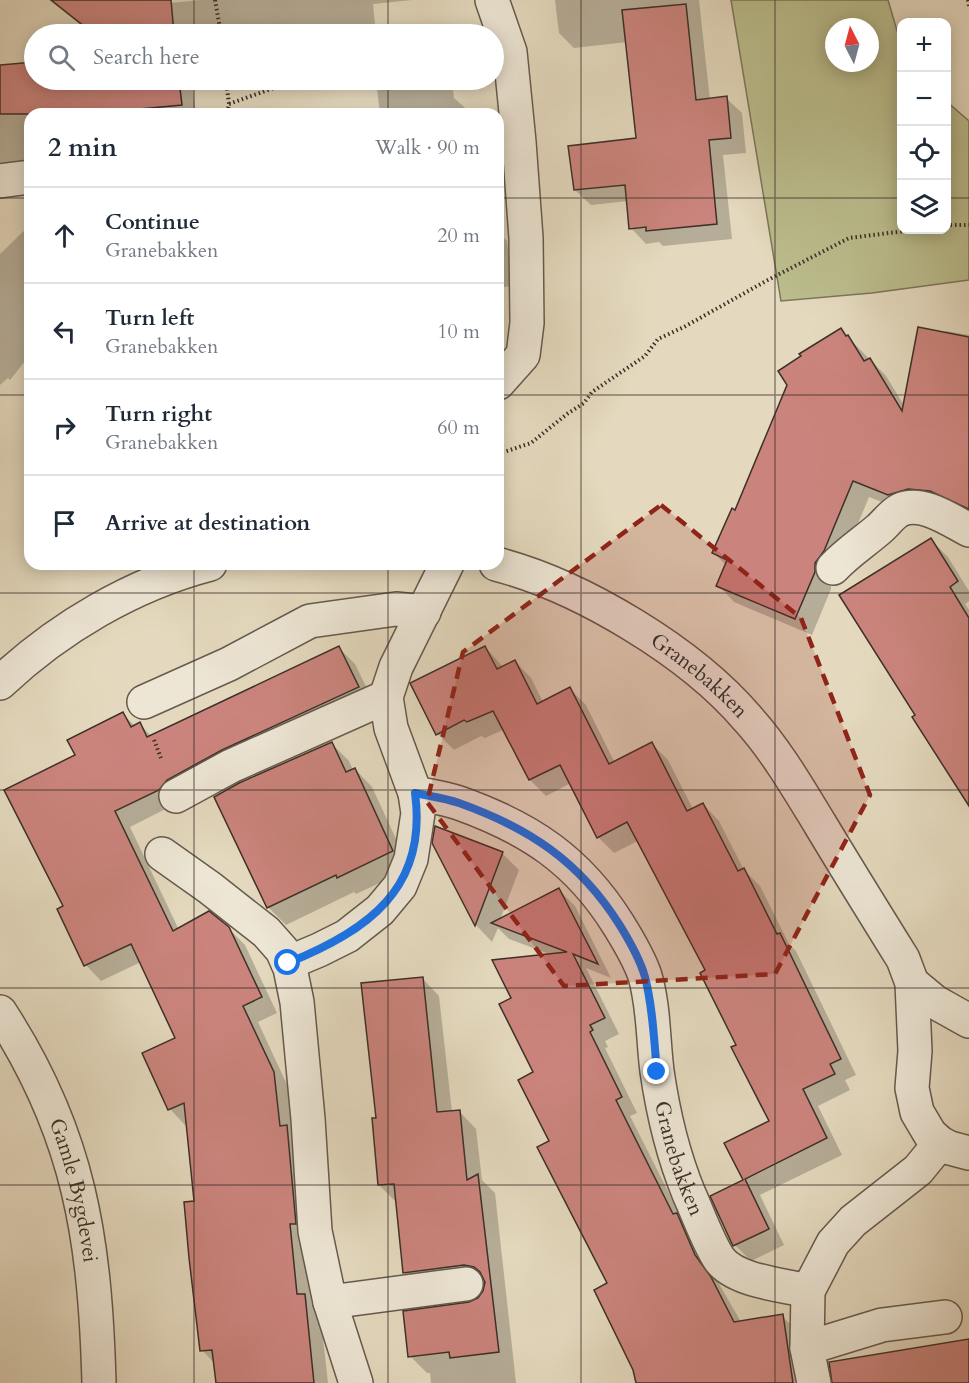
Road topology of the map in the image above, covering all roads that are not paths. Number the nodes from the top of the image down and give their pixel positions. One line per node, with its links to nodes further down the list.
1 (492, 0): 2 (street)
2 (500, 24)
3 (504, 35): 6 (street)
4 (24, 178): 5 (street)
5 (0, 181)
6 (504, 376)
7 (969, 530): 9 (street)
8 (504, 566): 20 (street, Granebakken)
9 (833, 568)
10 (189, 570): 13 (street)
11 (444, 570): 12 (street)
12 (424, 612): 14 (street); 15 (street)
13 (0, 682)
14 (386, 697): 16 (street); 17 (street)
15 (144, 702)
16 (415, 793): 19 (street); 25 (street, Granebakken)
17 (176, 796)
18 (162, 854): 19 (street)
19 (288, 963): 26 (street)
20 (912, 983): 22 (street, Granebakken); 23 (street, Granebakken)
21 (0, 1012): 29 (street, Gamle Bygdevei)
22 (969, 1021)
23 (955, 1148): 25 (street, Granebakken)
24 (466, 1284): 26 (street)
25 (808, 1291): 28 (street, Granebakken)
26 (330, 1302): 30 (street)
27 (945, 1317): 28 (street)
28 (807, 1348): 31 (street, Granebakken)
29 (99, 1383)
30 (357, 1383)
31 (814, 1383)

